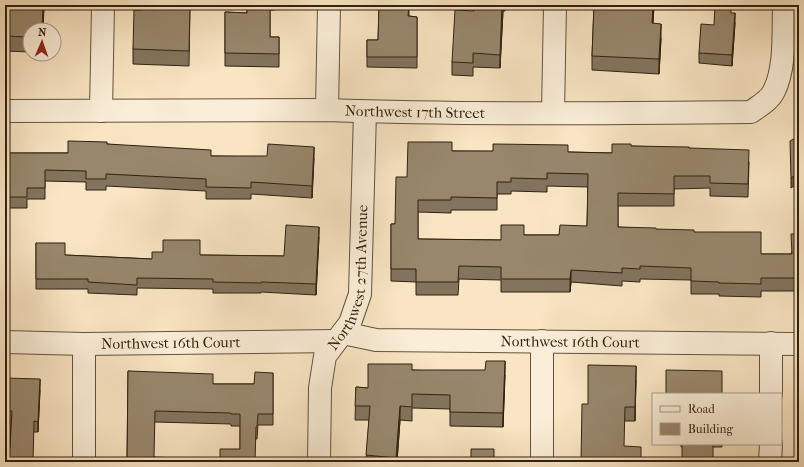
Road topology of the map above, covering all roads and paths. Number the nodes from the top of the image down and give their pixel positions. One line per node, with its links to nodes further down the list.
1 (102, 5): 7 (street)
2 (329, 5): 5 (street)
3 (555, 5): 9 (street)
4 (784, 5): 9 (street, Northwest 17th Street)
5 (327, 110): 7 (street, Northwest 17th Street); 8 (street, Northwest 17th Street)
6 (5, 111): 7 (street, Northwest 17th Street)
7 (101, 111)
8 (365, 112): 9 (street, Northwest 17th Street); 10 (street, Northwest 27th Avenue)
9 (552, 113)
10 (339, 337): 11 (street, Northwest 16th Court); 13 (street, Northwest 16th Court); 19 (street, Northwest 27th Avenue)
11 (542, 341): 14 (street, Northwest 16th Court); 20 (street)
12 (5, 342): 13 (street, Northwest 16th Court)
13 (84, 344): 18 (street)
14 (771, 344): 15 (street, Northwest 16th Court); 16 (street)
15 (799, 344)
16 (771, 393)
17 (771, 445): 21 (street)
18 (84, 462)
19 (319, 462)
20 (542, 462)
21 (770, 462)

